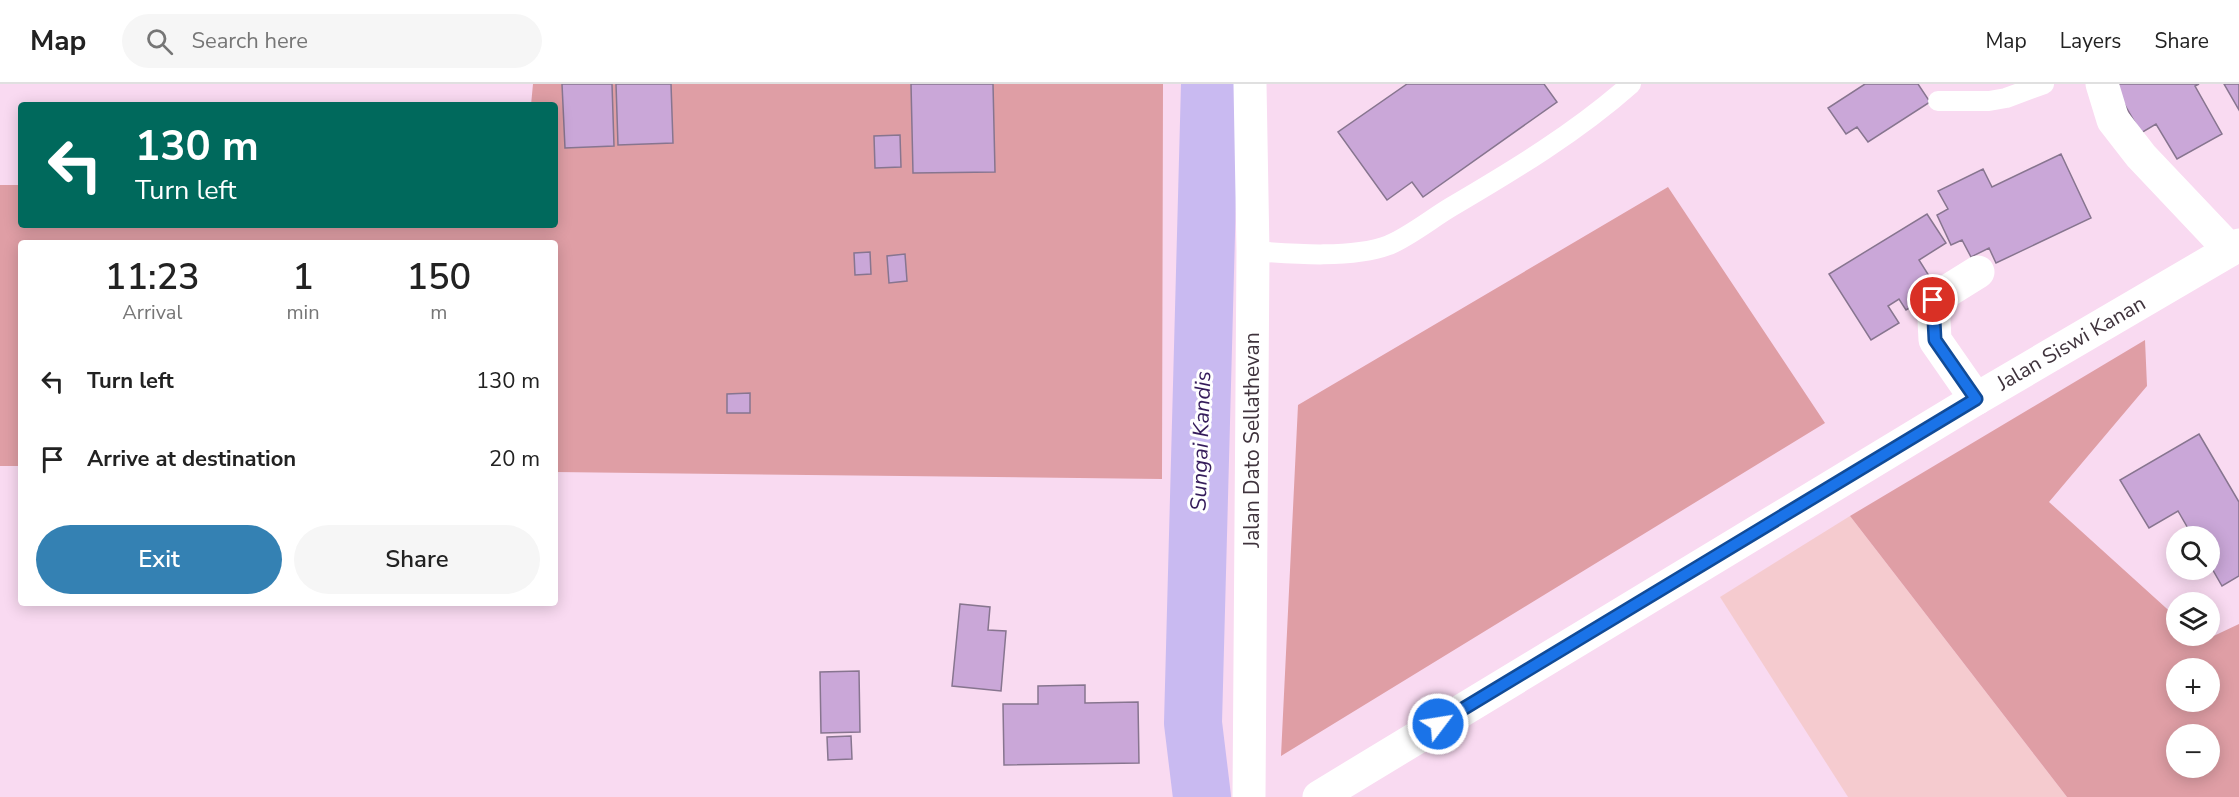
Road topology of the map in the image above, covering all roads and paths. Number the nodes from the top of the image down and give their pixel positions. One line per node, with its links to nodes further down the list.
1 (1250, 84): 7 (street, Jalan Dato Sellathevan)
2 (1631, 84): 7 (lane)
3 (2044, 84): 5 (lane)
4 (2102, 84): 6 (street)
5 (1938, 101)
6 (2234, 248): 9 (street, Jalan Siswi Kanan)
7 (1253, 251): 10 (street, Jalan Dato Sellathevan)
8 (1978, 272): 9 (street)
9 (1976, 399): 11 (street, Jalan Siswi Kanan)
10 (1249, 797)
11 (1319, 797)

